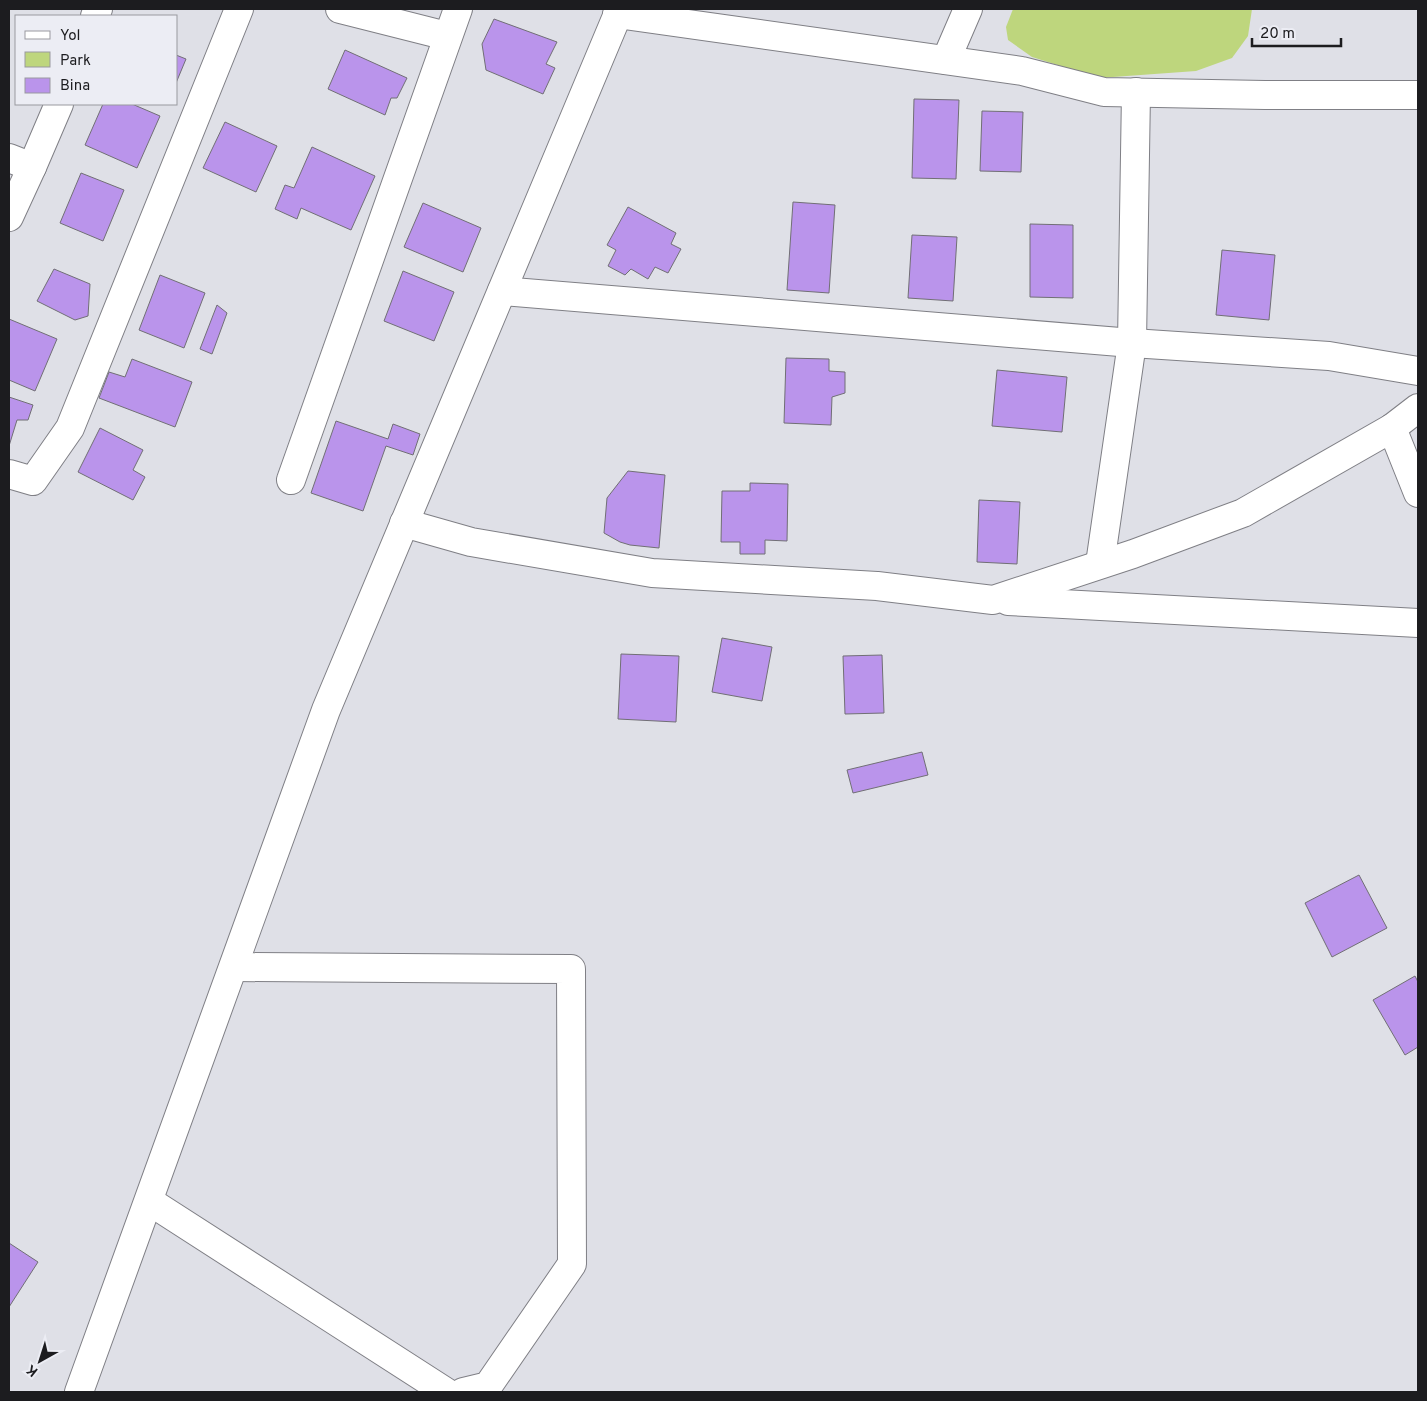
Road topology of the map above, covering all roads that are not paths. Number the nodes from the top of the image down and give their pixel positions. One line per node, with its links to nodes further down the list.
1 (239, 9): 18 (street)
2 (340, 9): 6 (street)
3 (458, 9): 6 (street)
4 (968, 9): 7 (street)
5 (619, 12): 7 (street); 13 (street)
6 (447, 36): 19 (street)
7 (946, 60): 8 (street)
8 (1136, 92): 9 (street); 14 (street)
9 (1418, 96)
10 (58, 105): 11 (street)
11 (21, 162): 12 (street)
12 (9, 217)
13 (502, 291): 14 (street); 21 (street)
14 (1132, 343): 15 (street); 22 (street)
15 (1418, 371)
16 (1418, 408): 17 (street)
17 (1392, 428): 20 (street); 22 (street)
18 (9, 474)
19 (290, 480)
20 (1418, 493)
21 (404, 523): 23 (street); 25 (street)
22 (1100, 564): 23 (street)
23 (993, 600): 24 (street)
24 (1418, 623)
25 (234, 967): 26 (street); 29 (street)
26 (149, 1201): 27 (street); 28 (street)
27 (79, 1392)
28 (446, 1392)
29 (463, 1392)

